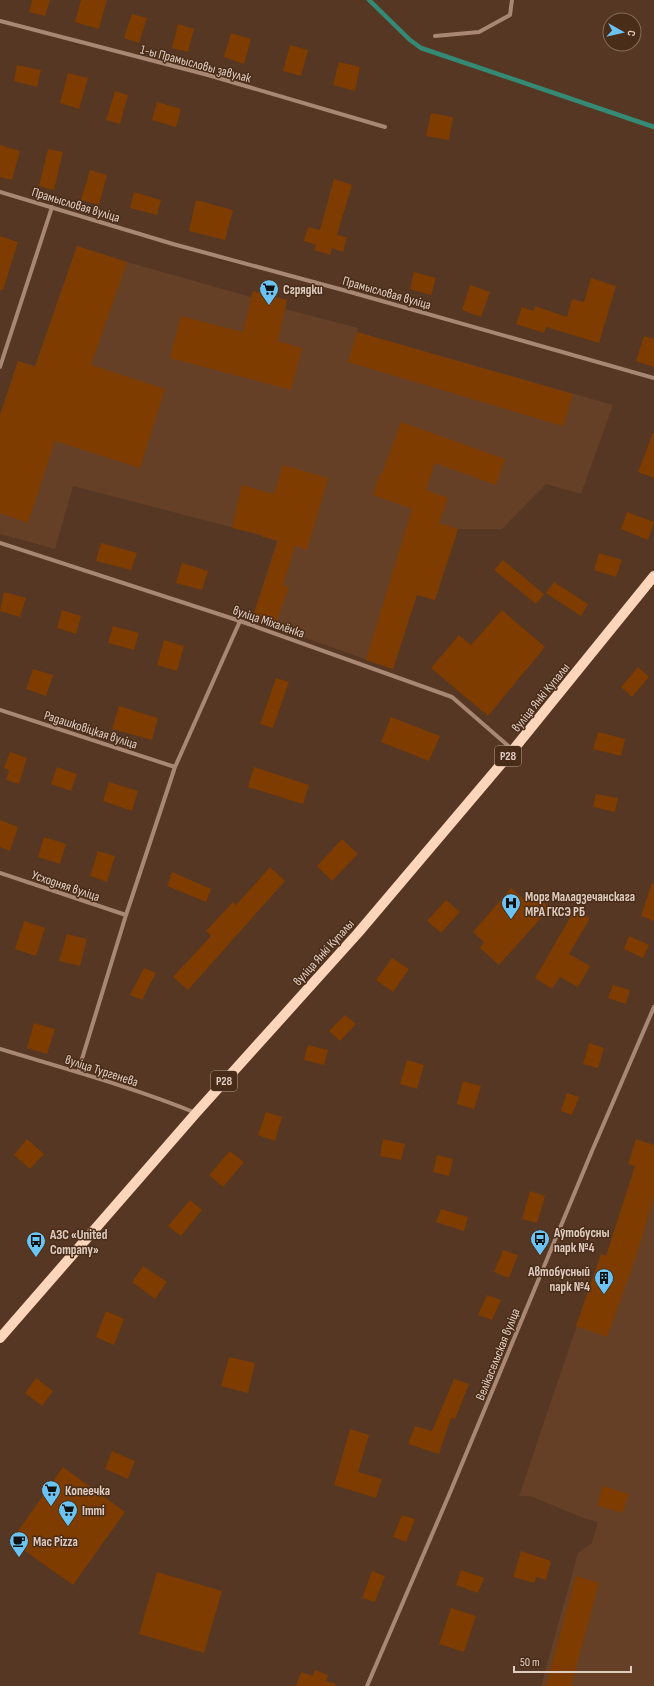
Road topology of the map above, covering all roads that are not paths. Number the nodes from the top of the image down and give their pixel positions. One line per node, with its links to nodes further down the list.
1 (512, 0): 3 (street)
2 (0, 21): 4 (street, 1-ы Прамысловы завулак)
3 (435, 36)
4 (385, 127)
5 (0, 192): 6 (street, Прамысловая вуліца)
6 (52, 207): 7 (street); 9 (street, Прамысловая вуліца)
7 (1, 361): 8 (street)
8 (0, 367)
9 (654, 378)
10 (0, 543): 12 (street, вуліца Міхалёнка)
11 (654, 576): 14 (main road, вуліца Янкі Купалы / Р28)
12 (240, 621): 14 (street, вуліца Міхалёнка); 15 (street)
13 (0, 710): 15 (street, Радашковіцкая вуліца)
14 (514, 750): 21 (main road, вуліца Янкі Купалы / Р28)
15 (175, 767): 17 (street)
16 (0, 873): 17 (street, Усходняя вуліца)
17 (126, 915): 20 (street)
18 (654, 1007): 23 (street, Велікасельская вуліца)
19 (0, 1049): 20 (street, вуліца Тургенева)
20 (78, 1072): 21 (street, вуліца Тургенева)
21 (196, 1113): 22 (main road, вуліца Янкі Купалы / Р28)
22 (0, 1338)
23 (367, 1686)

